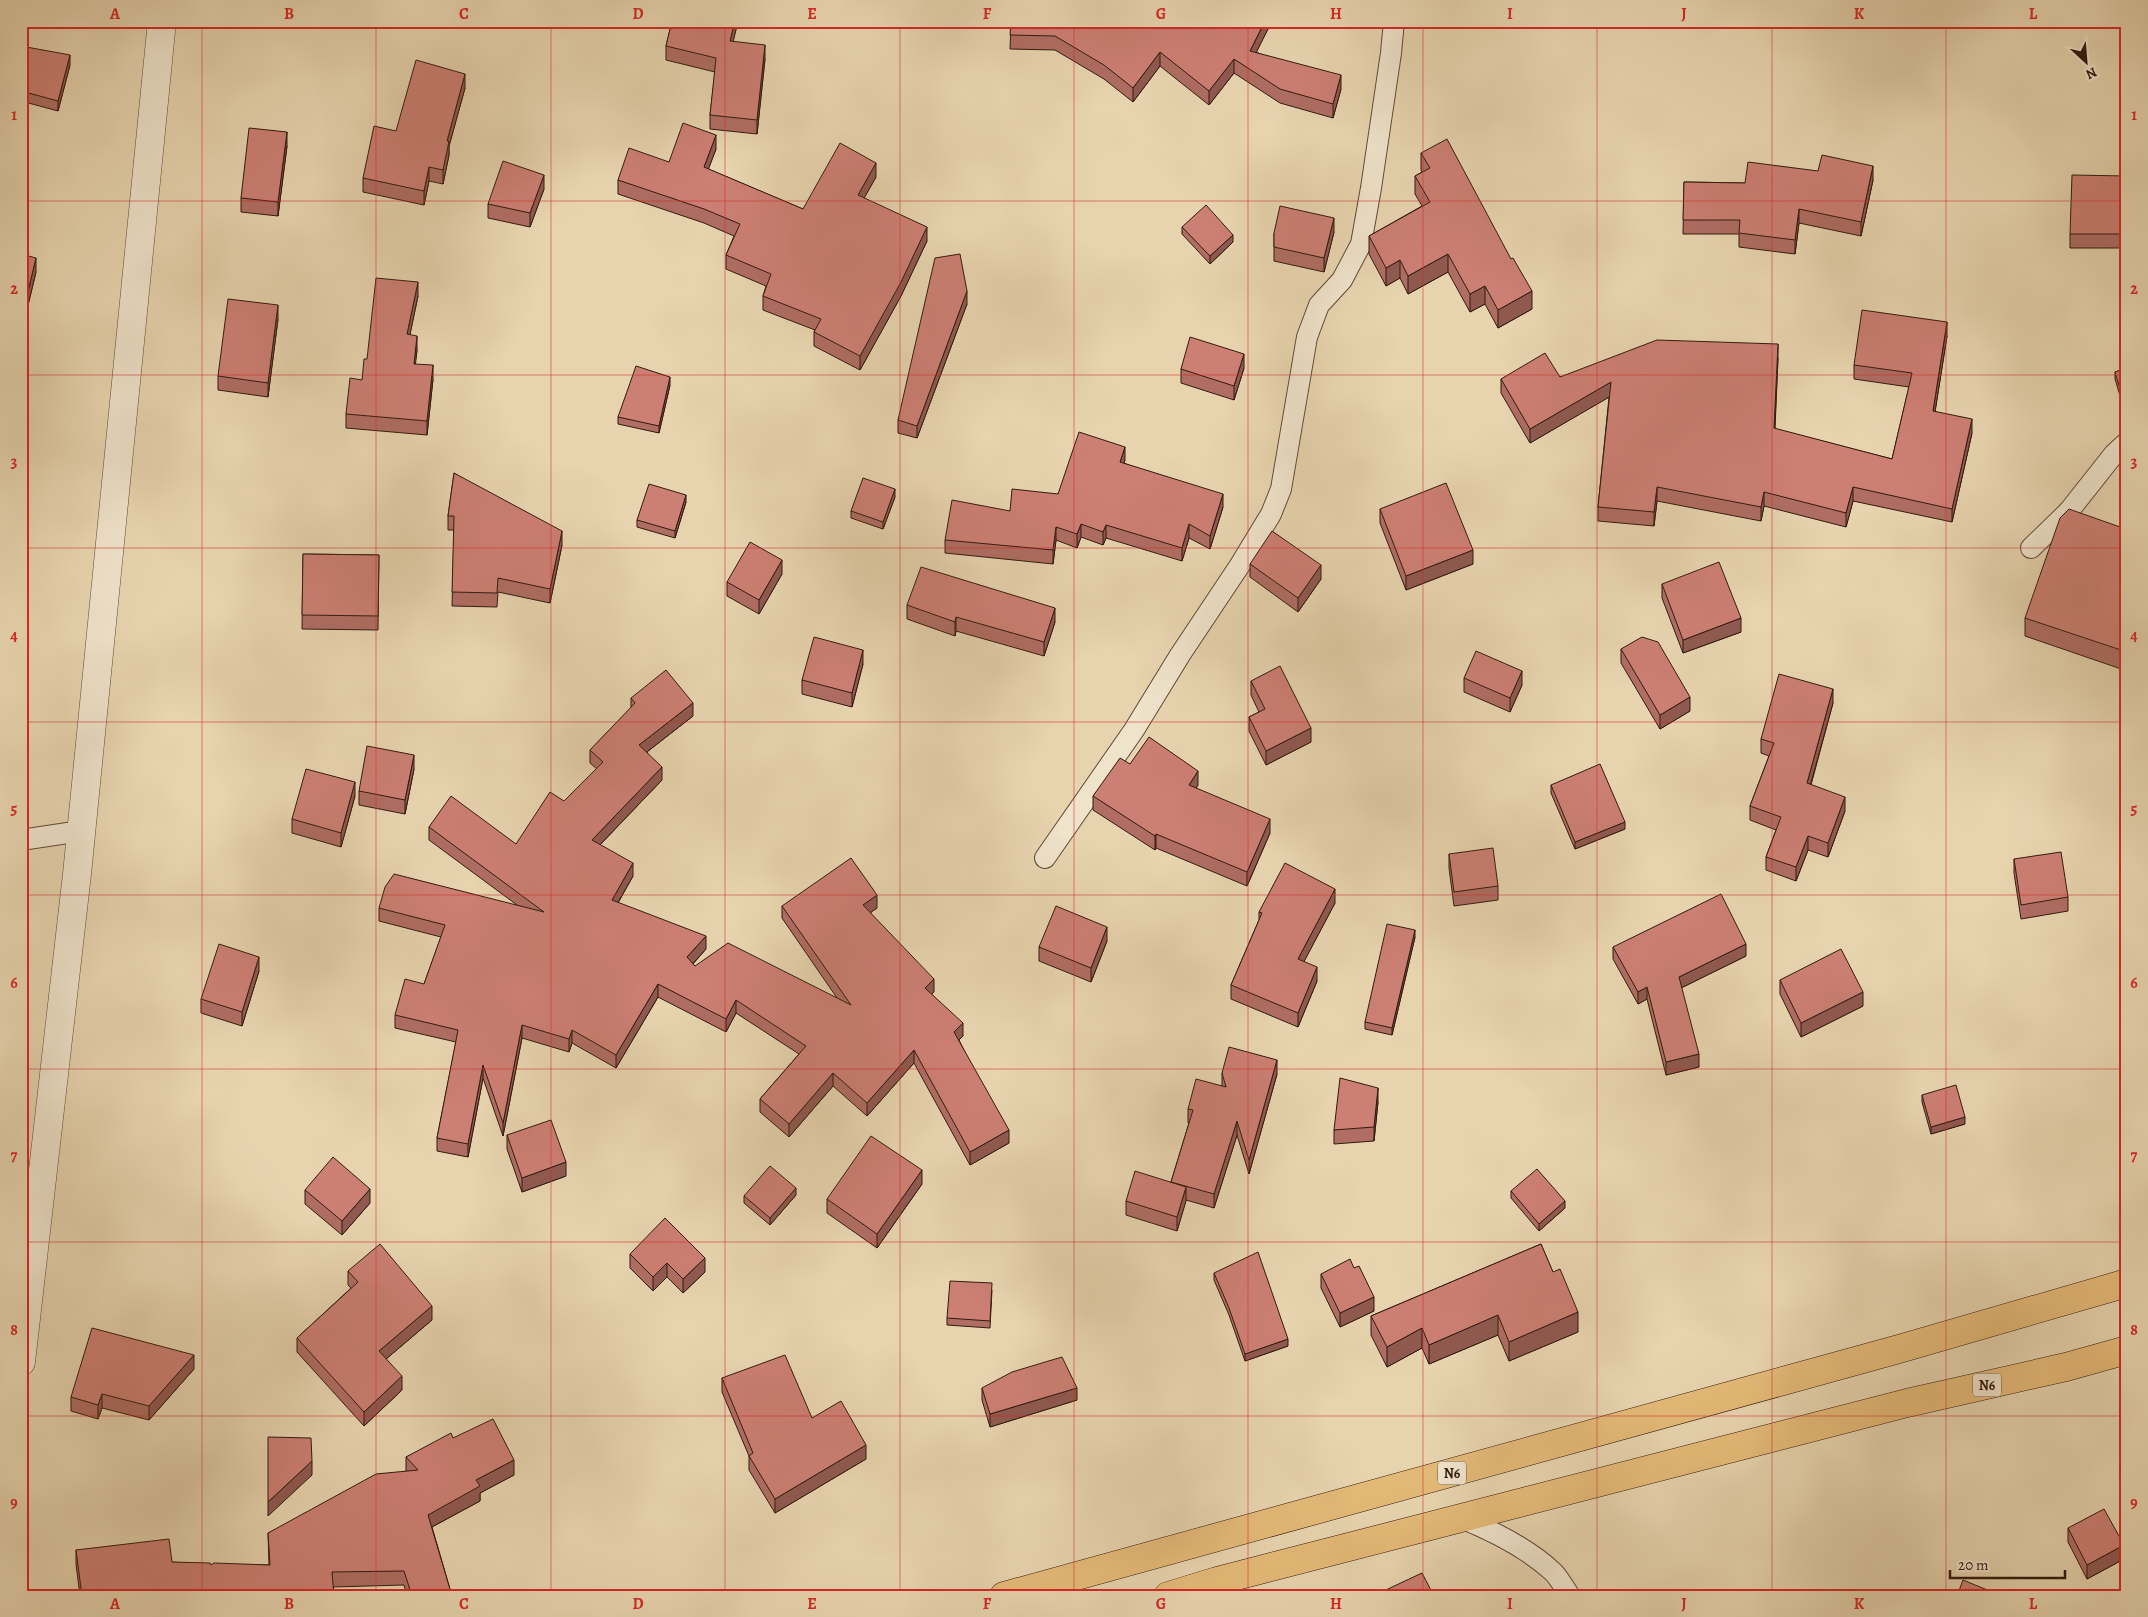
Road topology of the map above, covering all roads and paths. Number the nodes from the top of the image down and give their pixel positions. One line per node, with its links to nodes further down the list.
1 (1394, 21): 7 (lane)
2 (161, 22): 5 (street)
3 (2127, 442): 4 (lane)
4 (2032, 548)
5 (81, 831): 6 (lane); 10 (street)
6 (21, 840)
7 (1045, 858)
8 (2127, 1283): 12 (highway, N6)
9 (2127, 1350): 11 (highway, N6)
10 (21, 1362)
11 (1461, 1518): 13 (highway, N6); 14 (lane)
12 (1004, 1596)
13 (1168, 1596)
14 (1570, 1596)

